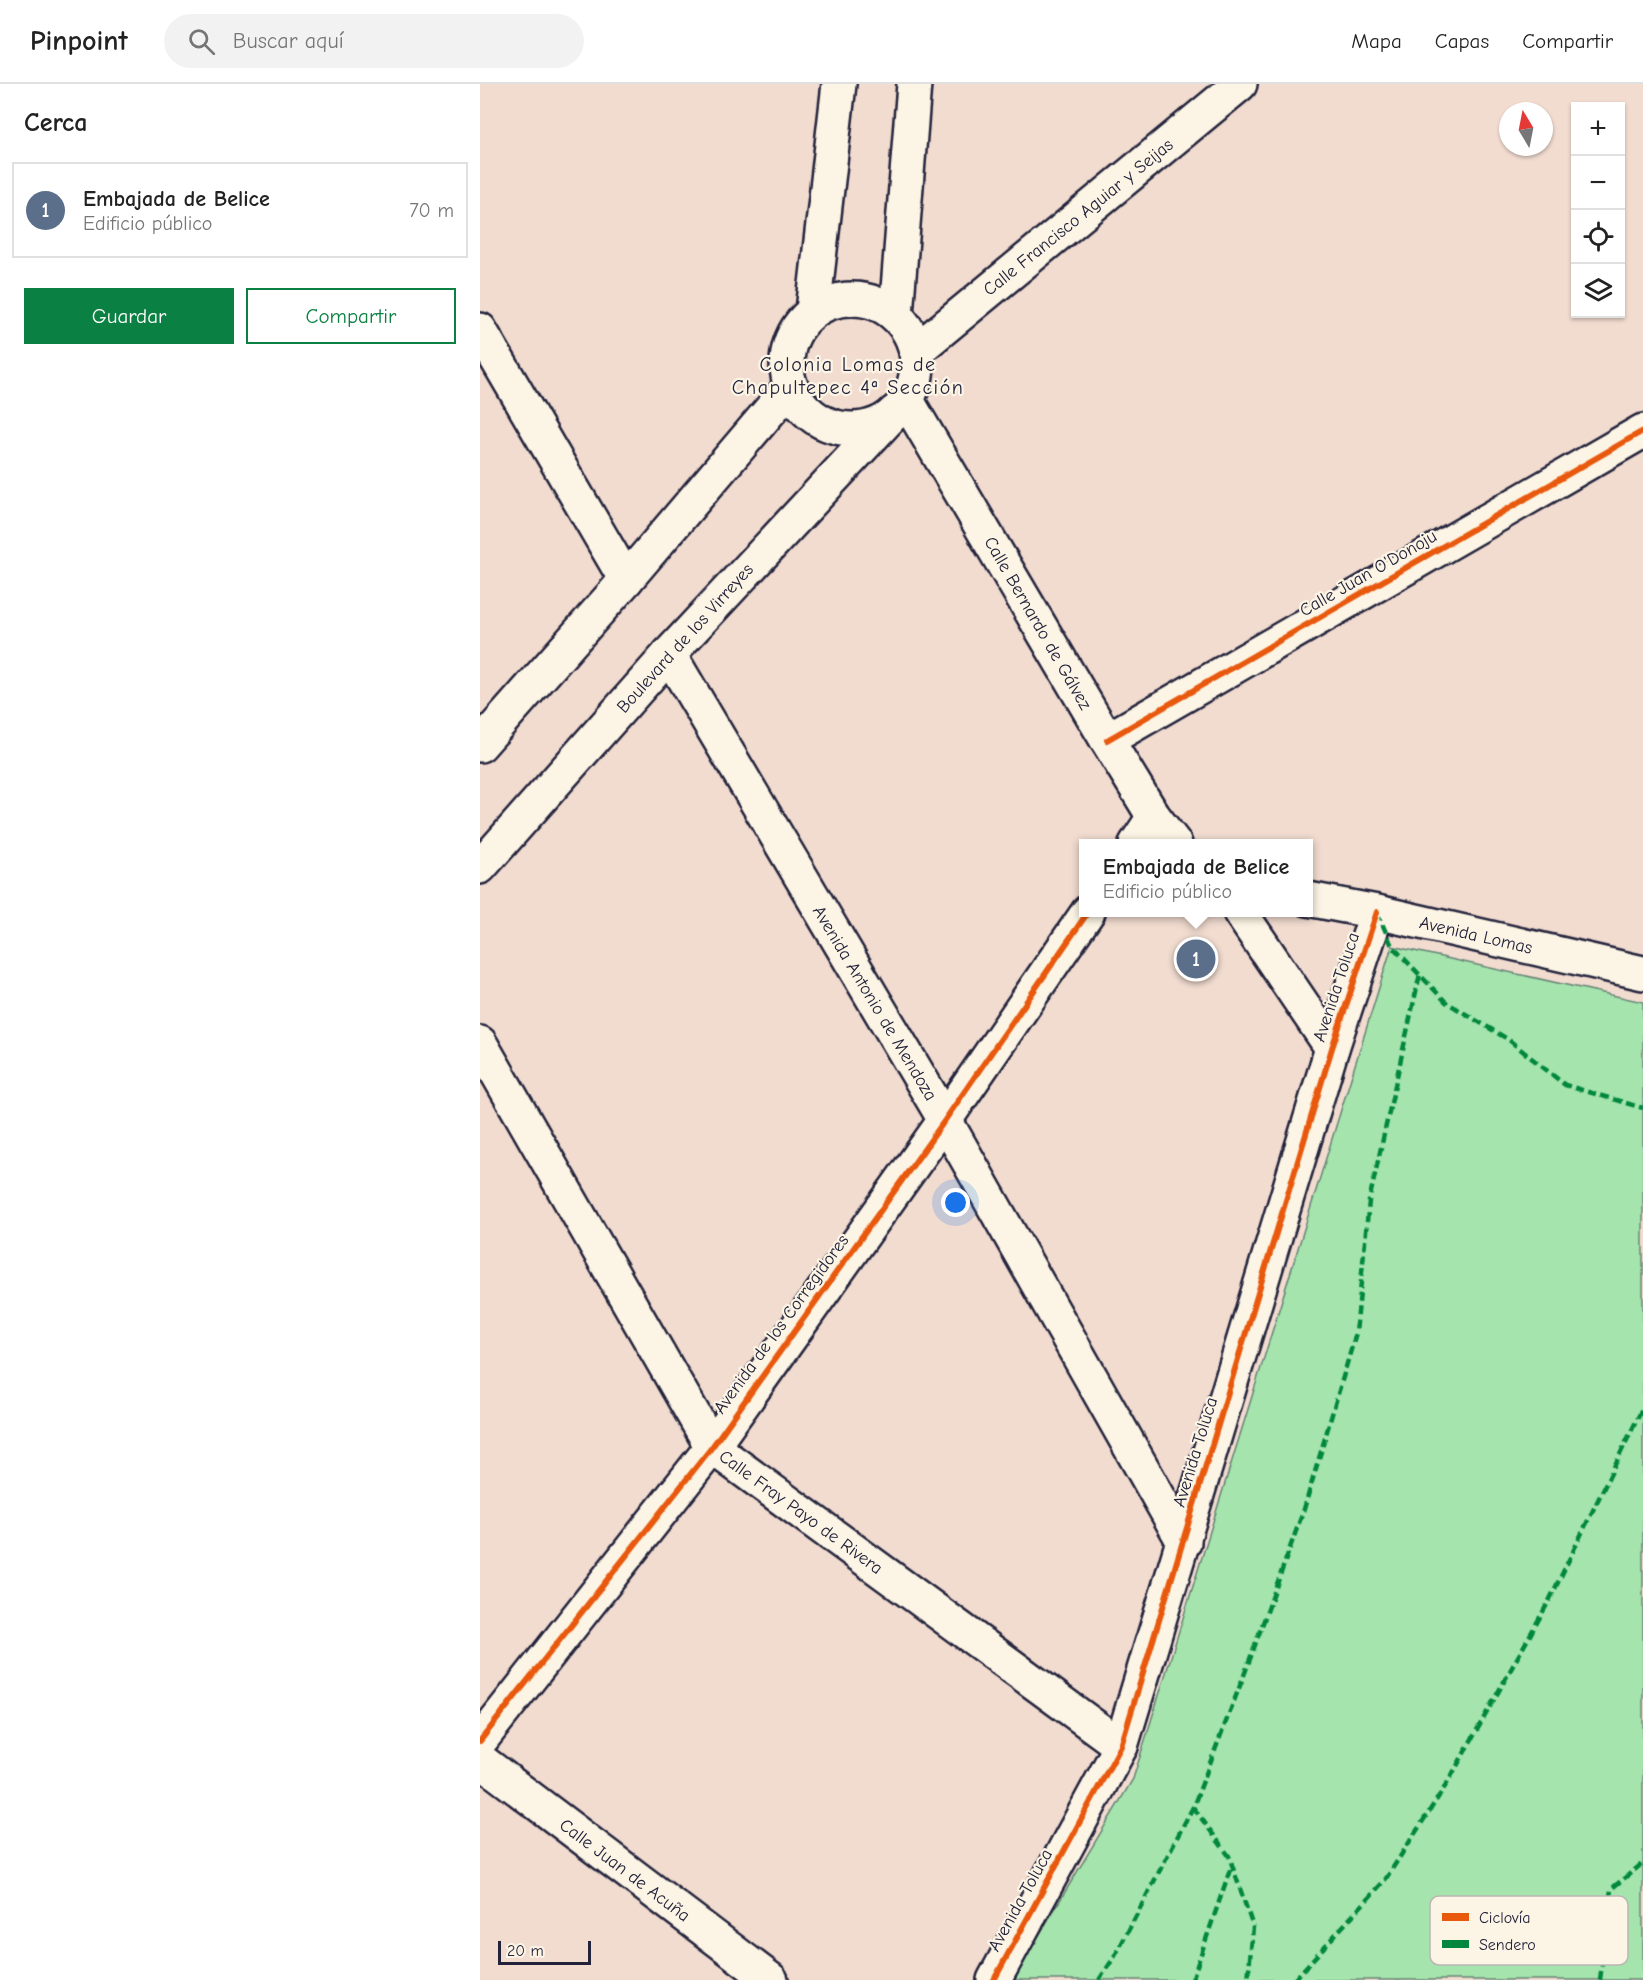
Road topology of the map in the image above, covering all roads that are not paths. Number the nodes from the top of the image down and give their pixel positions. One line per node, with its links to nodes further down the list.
1 (839, 84): 4 (street)
2 (914, 84): 5 (street)
3 (1240, 84): 7 (street, Calle Francisco Aguiar y Seijas)
4 (813, 311): 5 (street); 8 (street)
5 (896, 315): 7 (street)
6 (480, 330): 11 (street)
7 (916, 351): 9 (street)
8 (791, 386): 9 (street); 11 (street)
9 (900, 406): 12 (street, Boulevard de los Virreyes); 13 (street, Calle Bernardo de Gálvez)
10 (1643, 431): 13 (street, Calle Juan O'Donoju)
11 (626, 580): 14 (street)
12 (669, 654): 18 (street, Boulevard de los Virreyes); 26 (street, Avenida Antonio de Mendoza)
13 (1107, 741): 15 (street, Calle Bernardo de Gálvez)
14 (480, 745)
15 (1154, 817): 16 (street); 17 (street, Calle Bernardo de Gálvez)
16 (1139, 839)
17 (1172, 839)
18 (480, 867)
19 (1313, 900): 20 (street, Avenida Lomas)
20 (1377, 912): 23 (street, Avenida Lomas); 25 (street, Avenida Toluca)
21 (1085, 917): 26 (street, Avenida de los Corregidores)
22 (1243, 917): 25 (street)
23 (1643, 974)
24 (480, 1042): 27 (street, Calle Fray Payo de Rivera)
25 (1332, 1048): 28 (street, Avenida Toluca)
26 (945, 1120): 27 (street, Avenida de los Corregidores); 28 (street, Avenida Antonio de Mendoza)
27 (712, 1447): 29 (street, Avenida de los Corregidores); 30 (street, Calle Fray Payo de Rivera)
28 (1184, 1542): 30 (street, Avenida Toluca)
29 (480, 1741)
30 (1121, 1746): 33 (street, Avenida Toluca)
31 (480, 1760): 32 (street, Calle Juan de Acuña)
32 (771, 1980)
33 (994, 1980)

